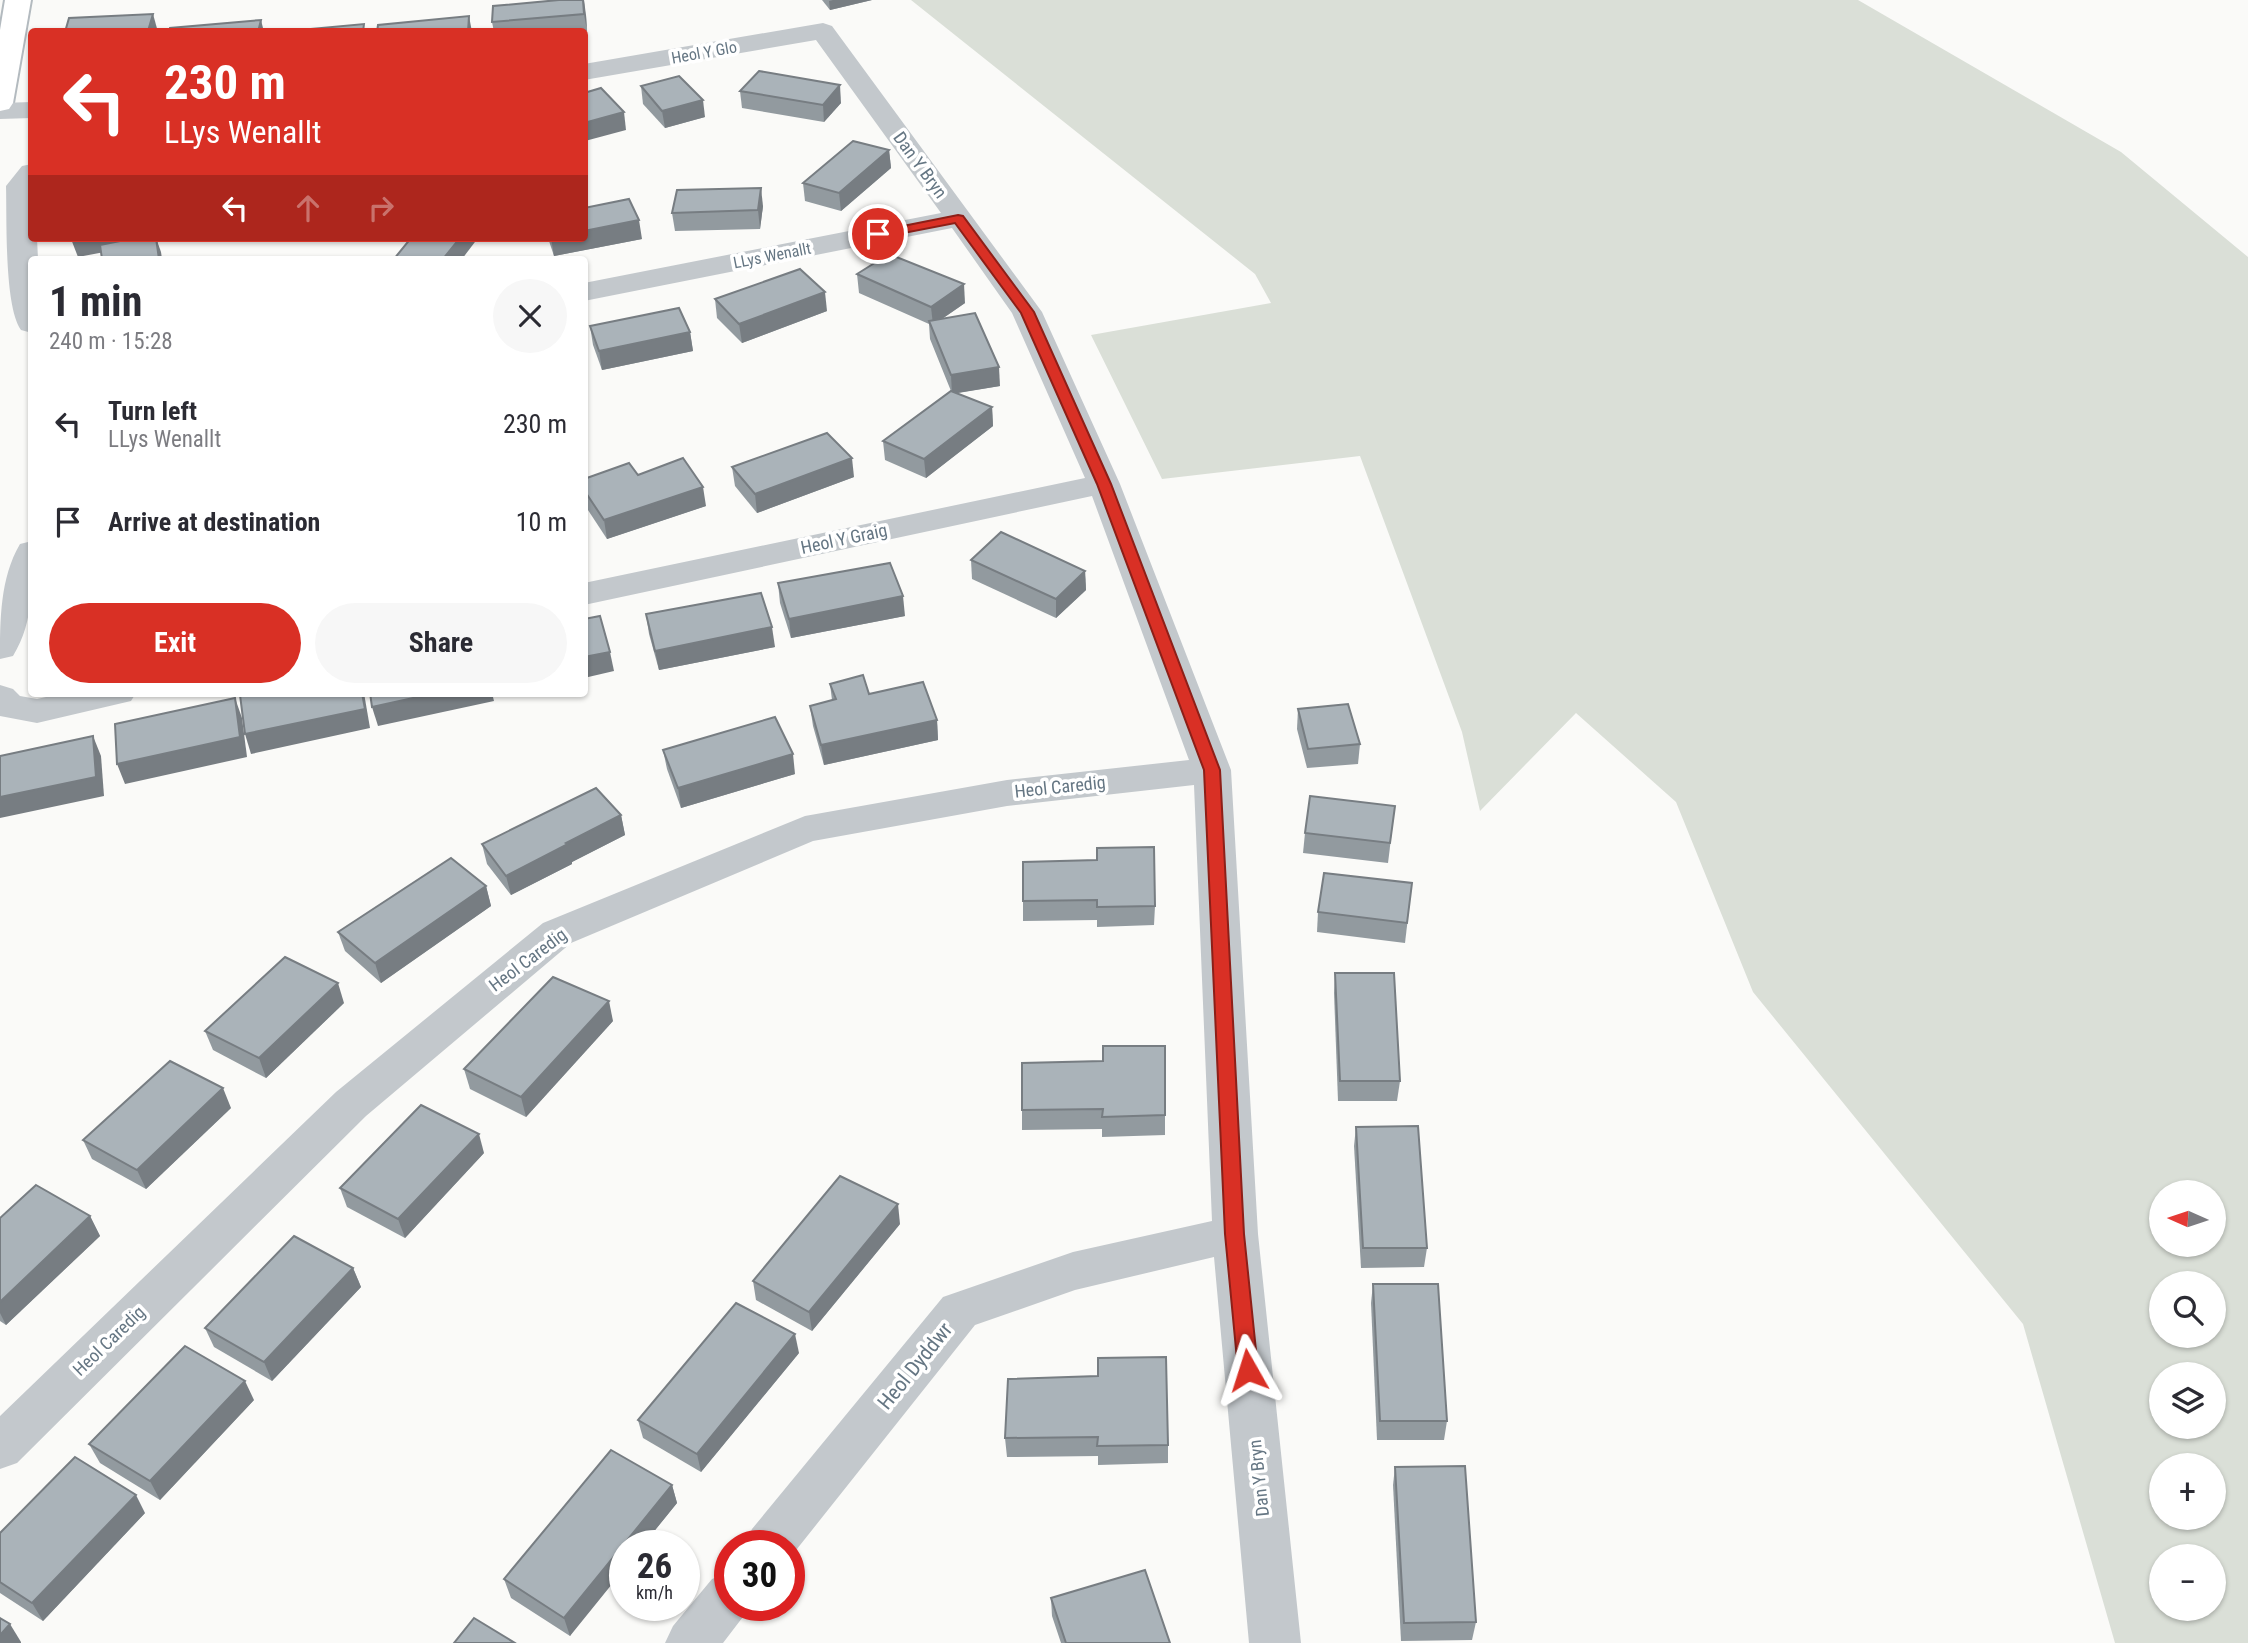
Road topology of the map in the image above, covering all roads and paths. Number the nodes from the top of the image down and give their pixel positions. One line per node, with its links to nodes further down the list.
1 (18, 0): 4 (main road)
2 (823, 31): 3 (street, Heol Y Glo); 8 (street, Dan Y Bryn)
3 (588, 71)
4 (0, 103)
5 (28, 110): 6 (street)
6 (0, 111)
7 (28, 177): 10 (street)
8 (958, 218): 9 (street, LLys Wenallt); 11 (street, Dan Y Bryn)
9 (588, 291)
10 (28, 304)
11 (1104, 484): 13 (street, Heol Y Graig); 17 (street, Dan Y Bryn)
12 (28, 563): 14 (street)
13 (588, 593)
14 (0, 648)
15 (0, 697): 16 (street)
16 (100, 697)
17 (1212, 770): 18 (street, Dan Y Bryn); 19 (street, Heol Caredig)
18 (1235, 1234): 20 (street, Heol Dyddwr); 23 (street, Dan Y Bryn)
19 (0, 1448)
20 (782, 1530)
21 (714, 1615): 22 (street)
22 (691, 1643)
23 (1275, 1643)

